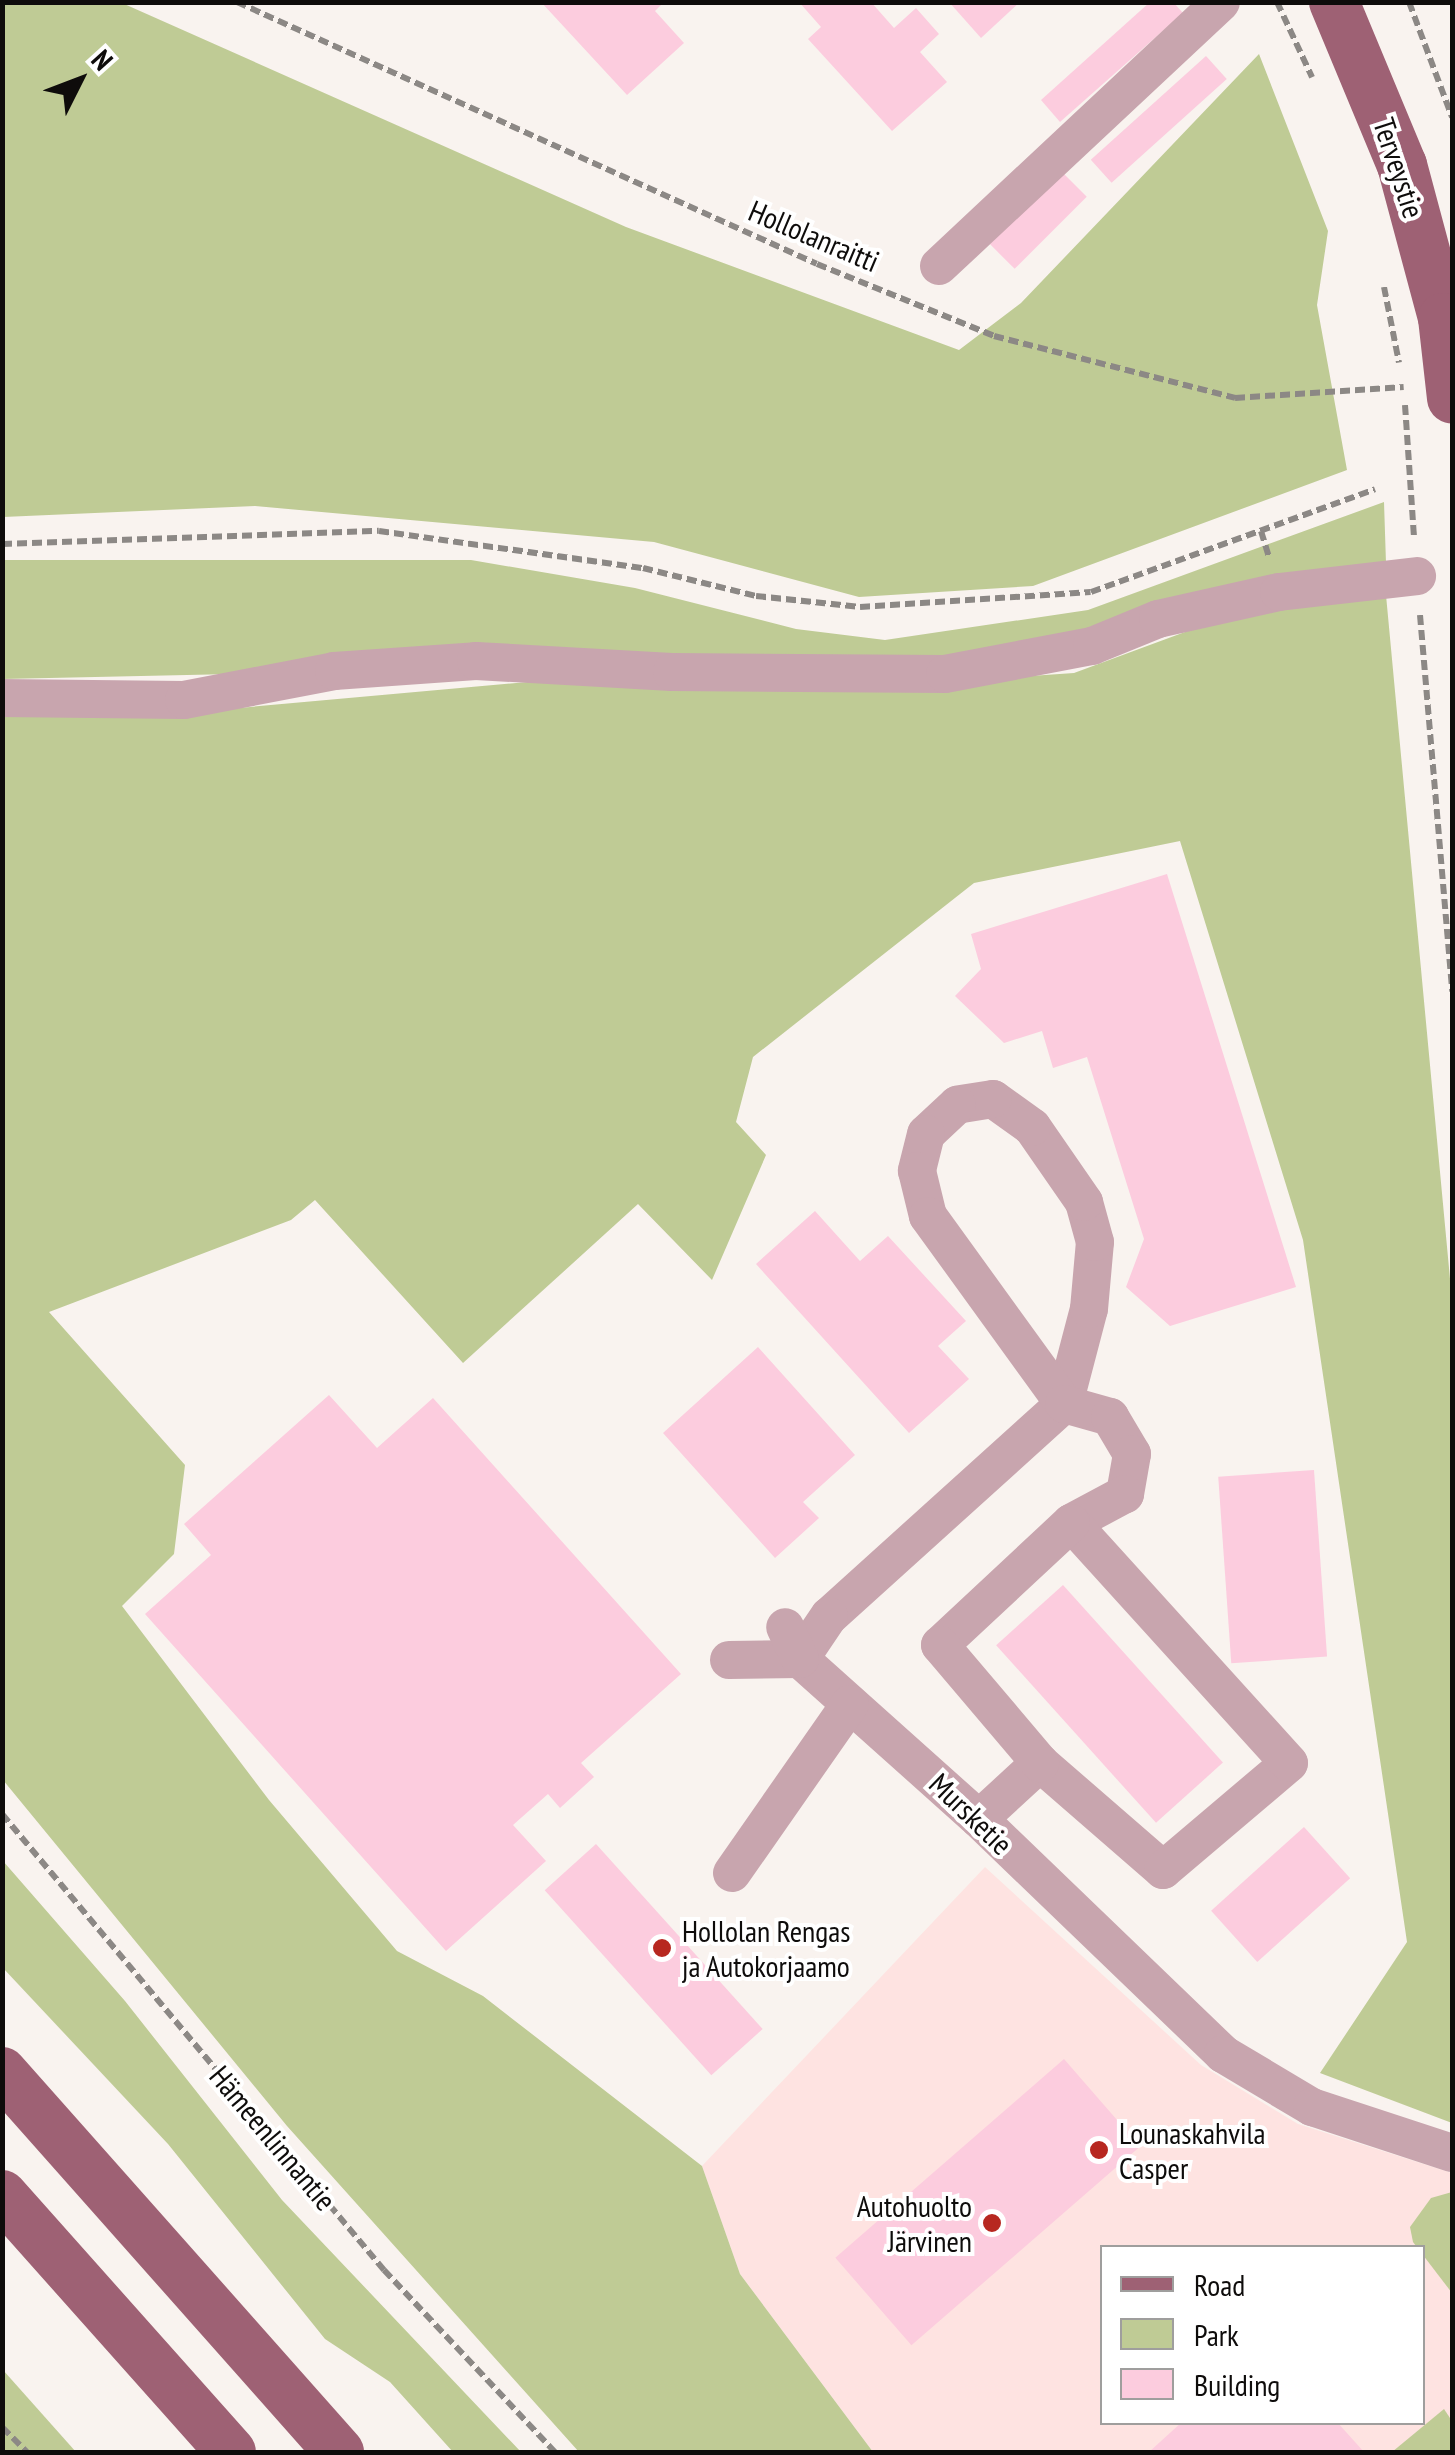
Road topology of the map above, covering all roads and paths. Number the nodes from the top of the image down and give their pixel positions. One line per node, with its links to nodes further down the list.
1 (237, 2): 10 (path, Hollolanraitti)
2 (1221, 2): 8 (street)
3 (1277, 2): 6 (path)
4 (1334, 2): 11 (main road, Terveystie)
5 (1410, 2): 7 (path)
6 (1316, 84)
7 (1452, 117)
8 (939, 266)
9 (1382, 274): 10 (path)
10 (1404, 387): 14 (path)
11 (1452, 398)
12 (1375, 489): 13 (path)
13 (2, 544)
14 (1417, 576): 15 (street); 16 (path)
15 (2, 698)
16 (1452, 992)
17 (1064, 1404): 17 (street); 18 (street); 19 (street)
18 (1071, 1524): 22 (street); 22 (street)
19 (792, 1643): 20 (street); 21 (street, Mursketie)
20 (729, 1660)
21 (850, 1704): 24 (street, Mursketie); 25 (street)
22 (1040, 1763): 24 (street)
23 (2, 1814): 33 (path, Hämeenlinnantie)
24 (980, 1819): 27 (street, Mursketie)
25 (732, 1874)
26 (2, 2072): 32 (main road)
27 (1452, 2153)
28 (2, 2195): 31 (main road)
29 (2, 2427): 30 (path)
30 (27, 2452)
31 (230, 2452)
32 (340, 2452)
33 (555, 2452)

